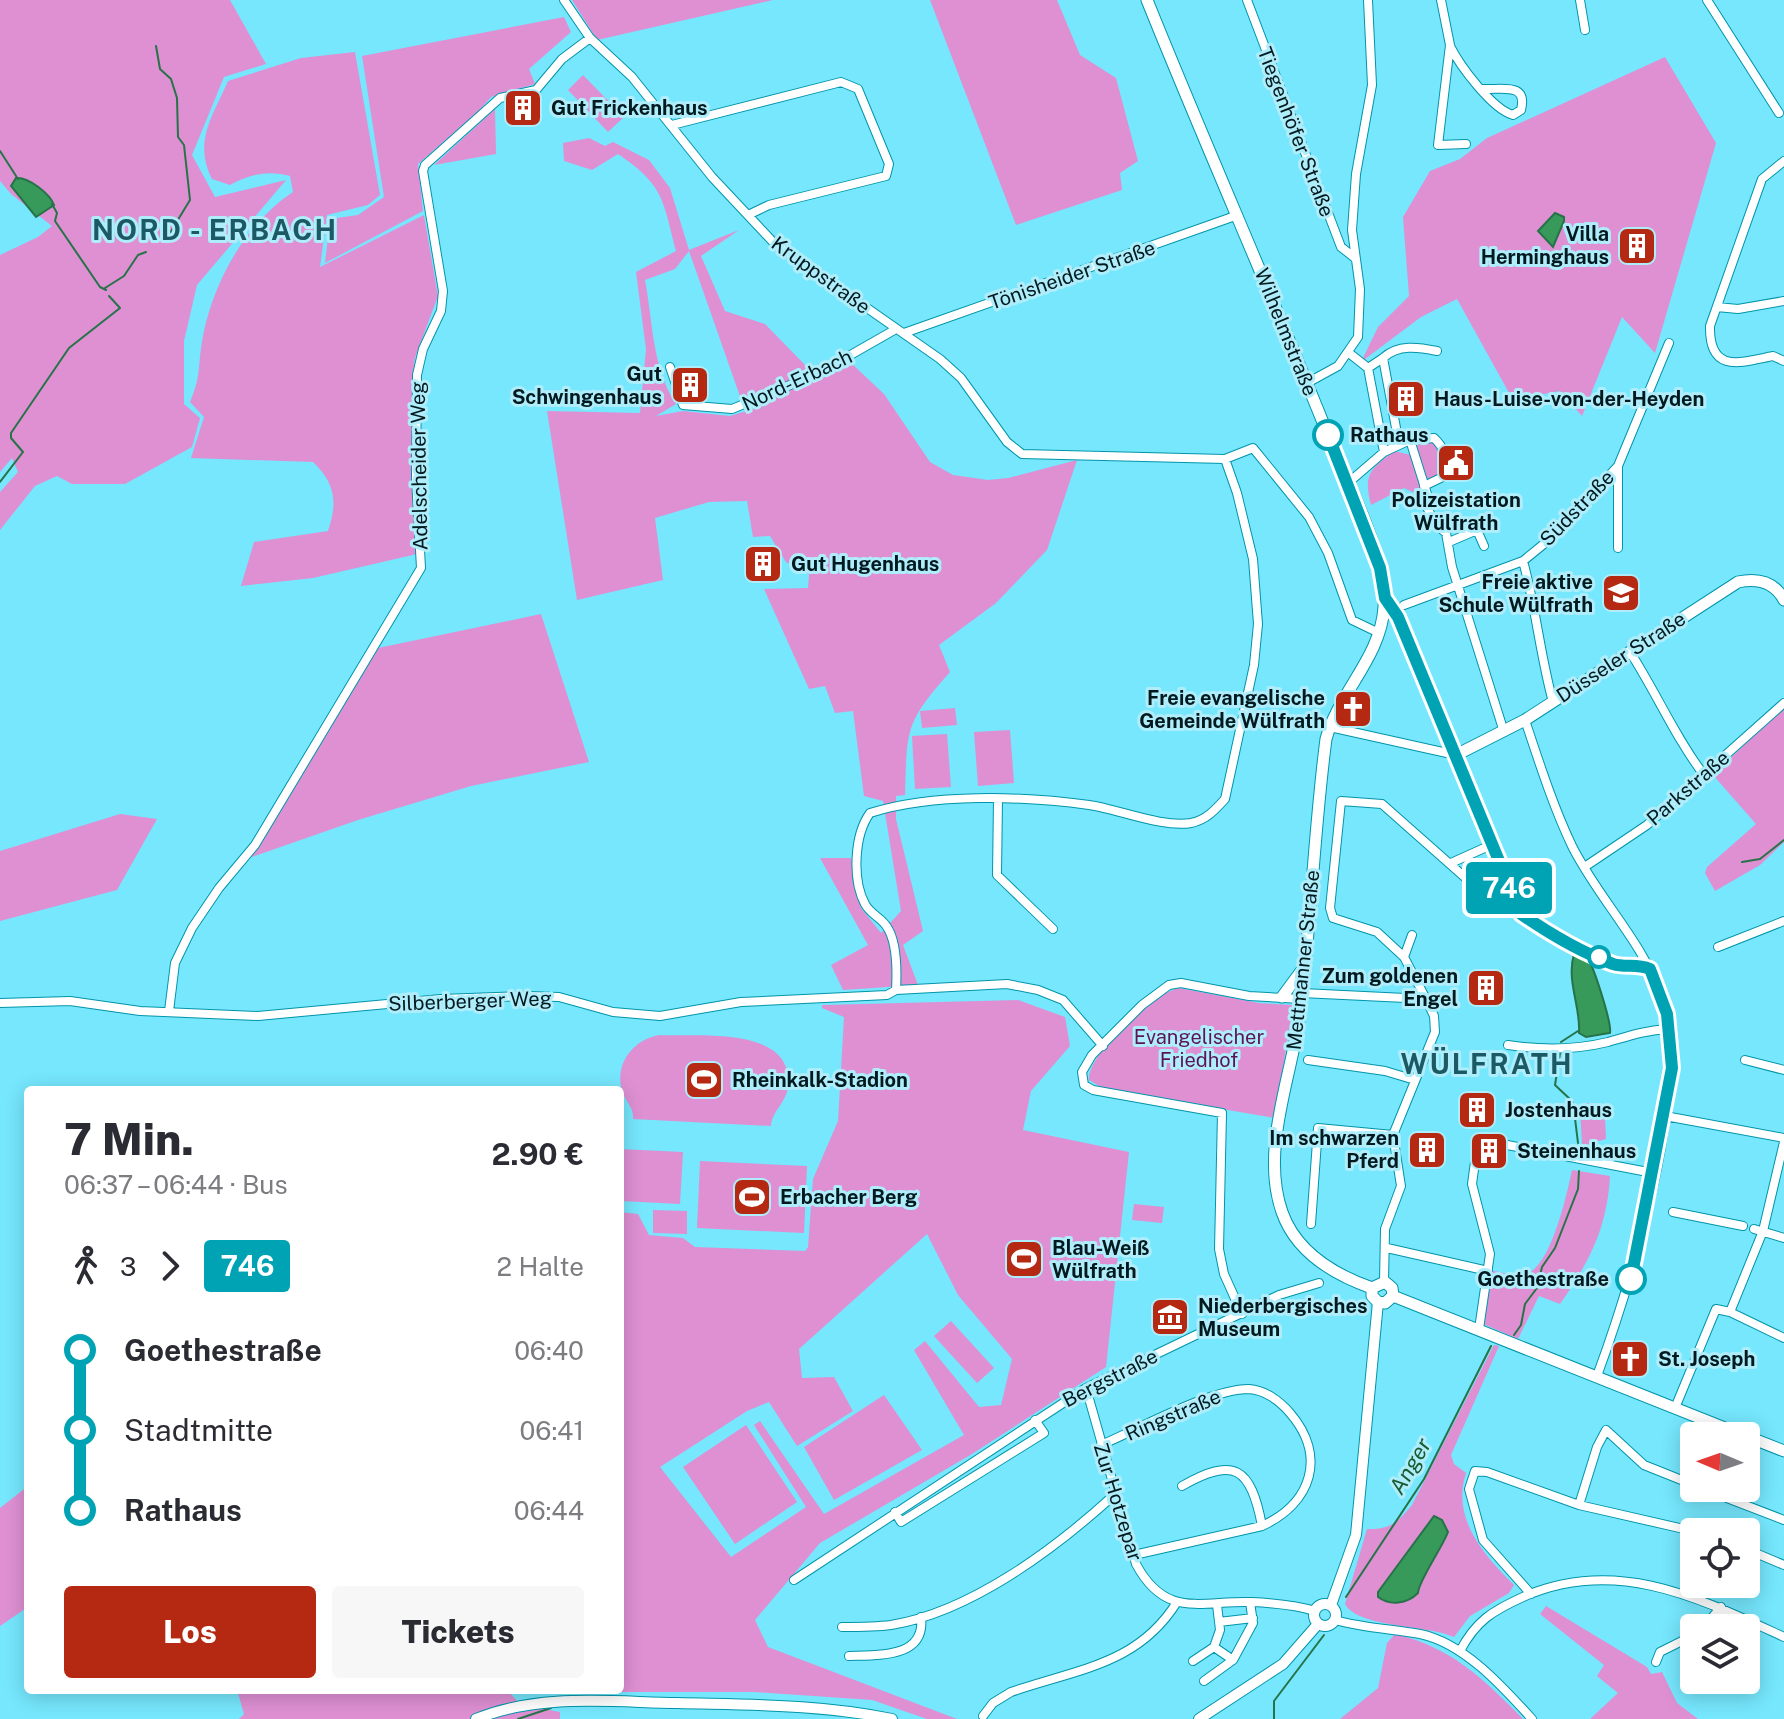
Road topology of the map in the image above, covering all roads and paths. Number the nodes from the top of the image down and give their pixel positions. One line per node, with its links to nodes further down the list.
1 (564, 0): 9 (street, Kruppstraße)
2 (1147, 0): 17 (main road, Wilhelmstraße)
3 (1247, 0): 18 (street, Tiegenhöfer Straße)
4 (1368, 0): 18 (street)
5 (1441, 0): 10 (street)
6 (1580, 0): 8 (street)
7 (1707, 0): 12 (street)
8 (1585, 30)
9 (590, 38): 13 (street, Kruppstraße); 76 (street, Adelscheider Weg)
10 (1450, 45): 11 (street); 14 (street)
11 (1482, 89): 11 (street)
12 (1779, 113)
13 (672, 125): 16 (street, Kruppstraße); 16 (street)
14 (1466, 144)
15 (1784, 161): 20 (street)
16 (748, 215): 21 (street, Kruppstraße)
17 (1238, 215): 21 (street, Tönisheider Straße); 29 (main road, Wilhelmstraße)
18 (1355, 258): 24 (street)
19 (1784, 301): 20 (street)
20 (1717, 307): 26 (street)
21 (900, 331): 27 (street, Nord-Erbach); 33 (street, Kruppstraße)
22 (1669, 343): 34 (street)
23 (1437, 351): 25 (street)
24 (1349, 353): 28 (street); 29 (street)
25 (1383, 358): 28 (street); 31 (street)
26 (1784, 361)
27 (670, 367)
28 (1368, 368): 32 (street)
29 (1307, 383): 35 (main road, Wilhelmstraße)
30 (1410, 440): 31 (street); 36 (street); 36 (street)
31 (1399, 444): 32 (street)
32 (1384, 452): 35 (street)
33 (1225, 459): 46 (street); 57 (street)
34 (1618, 466): 39 (street); 40 (street, Südstraße)
35 (1348, 483): 42 (main road, Wilhelmstraße)
36 (1424, 486): 37 (street)
37 (1449, 542): 38 (street); 41 (street)
38 (1484, 546)
39 (1618, 548)
40 (1523, 561): 41 (street, Südstraße); 48 (street)
41 (1458, 583): 44 (street, Südstraße); 52 (street)
42 (1385, 598): 45 (main road, Wilhelmstraße); 46 (main road, Mettmanner Straße)
43 (1784, 600): 47 (main road, Düsseler Straße)
44 (1404, 605)
45 (1403, 627): 46 (main road); 53 (main road, Wilhelmstraße)
46 (1381, 629): 51 (main road, Mettmanner Straße)
47 (1630, 652): 48 (main road, Düsseler Straße); 56 (street)
48 (1553, 702): 50 (main road, Düsseler Straße)
49 (1784, 703): 56 (street, Parkstraße)
50 (1525, 720): 52 (main road, Düsseler Straße); 60 (street)
51 (1330, 727): 54 (street); 69 (main road, Mettmanner Straße)
52 (1504, 732): 55 (main road, Düsseler Straße)
53 (1450, 741): 54 (street); 55 (main road, Wilhelmstraße)
54 (1438, 753): 55 (street)
55 (1456, 755): 58 (street, Wilhelmstraße)
56 (1704, 775): 60 (street, Parkstraße)
57 (998, 799): 63 (street); 71 (street)
58 (1491, 845): 59 (street); 61 (street, Wilhelmstraße)
59 (1451, 863): 61 (street); 67 (street)
60 (1586, 866): 66 (street)
61 (1521, 914): 68 (street)
62 (1784, 921): 65 (street)
63 (1053, 929)
64 (1412, 935): 67 (street)
65 (1718, 947)
66 (1641, 952): 68 (street); 70 (street)
67 (1404, 957): 74 (street)
68 (1636, 963): 70 (street)
69 (1304, 966): 72 (main road, Mettmanner Straße); 73 (main road)
70 (1650, 969): 77 (street)
71 (896, 990): 76 (street, Silberberger Weg); 79 (street, Silberberger Weg)
72 (1301, 996): 73 (street); 74 (street); 99 (main road, Mettmanner Straße)
73 (1282, 997): 79 (street)
74 (1426, 999): 83 (street)
75 (0, 1003): 76 (street, Silberberger Weg)
76 (169, 1011)
77 (1668, 1029): 78 (street); 84 (street)
78 (1508, 1045)
79 (1103, 1046): 103 (street)
80 (1308, 1060): 83 (street)
81 (1745, 1060): 82 (street)
82 (1784, 1070)
83 (1415, 1080): 85 (street)
84 (1665, 1116): 87 (street); 89 (street)
85 (1393, 1135): 91 (street); 95 (street)
86 (1478, 1140): 96 (street)
87 (1784, 1140): 93 (street)
88 (1502, 1144): 89 (street)
89 (1653, 1173): 106 (street)
90 (1673, 1212): 92 (street)
91 (1311, 1224)
92 (1743, 1226)
93 (1759, 1230): 94 (street); 102 (street)
94 (1784, 1238)
95 (1387, 1248): 96 (street); 97 (street)
96 (1488, 1271): 104 (street)
97 (1384, 1282): 99 (main road); 100 (main road)
98 (1319, 1283): 103 (street, Bergstraße)
99 (1372, 1288): 101 (main road)
100 (1393, 1296): 101 (main road); 104 (main road)
101 (1378, 1302): 131 (street)
102 (1730, 1312): 105 (street); 108 (street)
103 (1242, 1314): 107 (street, Bergstraße)
104 (1479, 1329): 106 (main road)
105 (1784, 1338)
106 (1597, 1376): 108 (main road)
107 (1086, 1388): 109 (street, Bergstraße); 112 (street, Zur Hotzepar)
108 (1675, 1408): 110 (main road)
109 (1035, 1420): 119 (street, Bergstraße); 119 (street, Bergstraße)
110 (1710, 1422)
111 (1760, 1442): 113 (main road)
112 (1101, 1445): 116 (street, Zur Hotzepar); 121 (street, Ringstraße)
113 (1784, 1451)
114 (1680, 1479): 118 (street)
115 (1182, 1486): 121 (street)
116 (1114, 1495): 123 (street, Zur Hotzepar); 135 (street)
117 (1737, 1502): 120 (street)
118 (1579, 1505): 122 (street); 127 (street)
119 (895, 1512): 126 (street, Bergstraße)
120 (1784, 1520)
121 (1262, 1526): 123 (street, Ringstraße)
122 (1680, 1528)
123 (1134, 1555): 128 (street, Zur Hotzepar)
124 (1760, 1555): 125 (street)
125 (1784, 1565)
126 (794, 1580)
127 (1531, 1594): 132 (street); 144 (street)
128 (1177, 1602): 130 (street); 150 (street)
129 (1250, 1602): 130 (street); 133 (street); 136 (street)
130 (1217, 1605): 138 (street)
131 (1331, 1605): 133 (street); 137 (street)
132 (1721, 1607): 134 (street); 141 (street)
133 (1315, 1611): 139 (street)
134 (1715, 1614)
135 (921, 1617): 140 (street); 145 (street)
136 (1253, 1618): 138 (street); 146 (street)
137 (1335, 1620): 139 (street); 144 (street)
138 (1219, 1622): 143 (street)
139 (1318, 1624): 153 (street)
140 (842, 1627)
141 (1784, 1637)
142 (1680, 1642): 148 (street)
143 (1214, 1647): 146 (street); 147 (street)
144 (1460, 1651): 154 (street)
145 (849, 1656)
146 (1233, 1660): 149 (street)
147 (1193, 1661)
148 (1656, 1662)
149 (1204, 1681)
150 (983, 1716)
151 (476, 1719): 152 (street)
152 (892, 1719)
153 (1199, 1719)
154 (1532, 1719)

